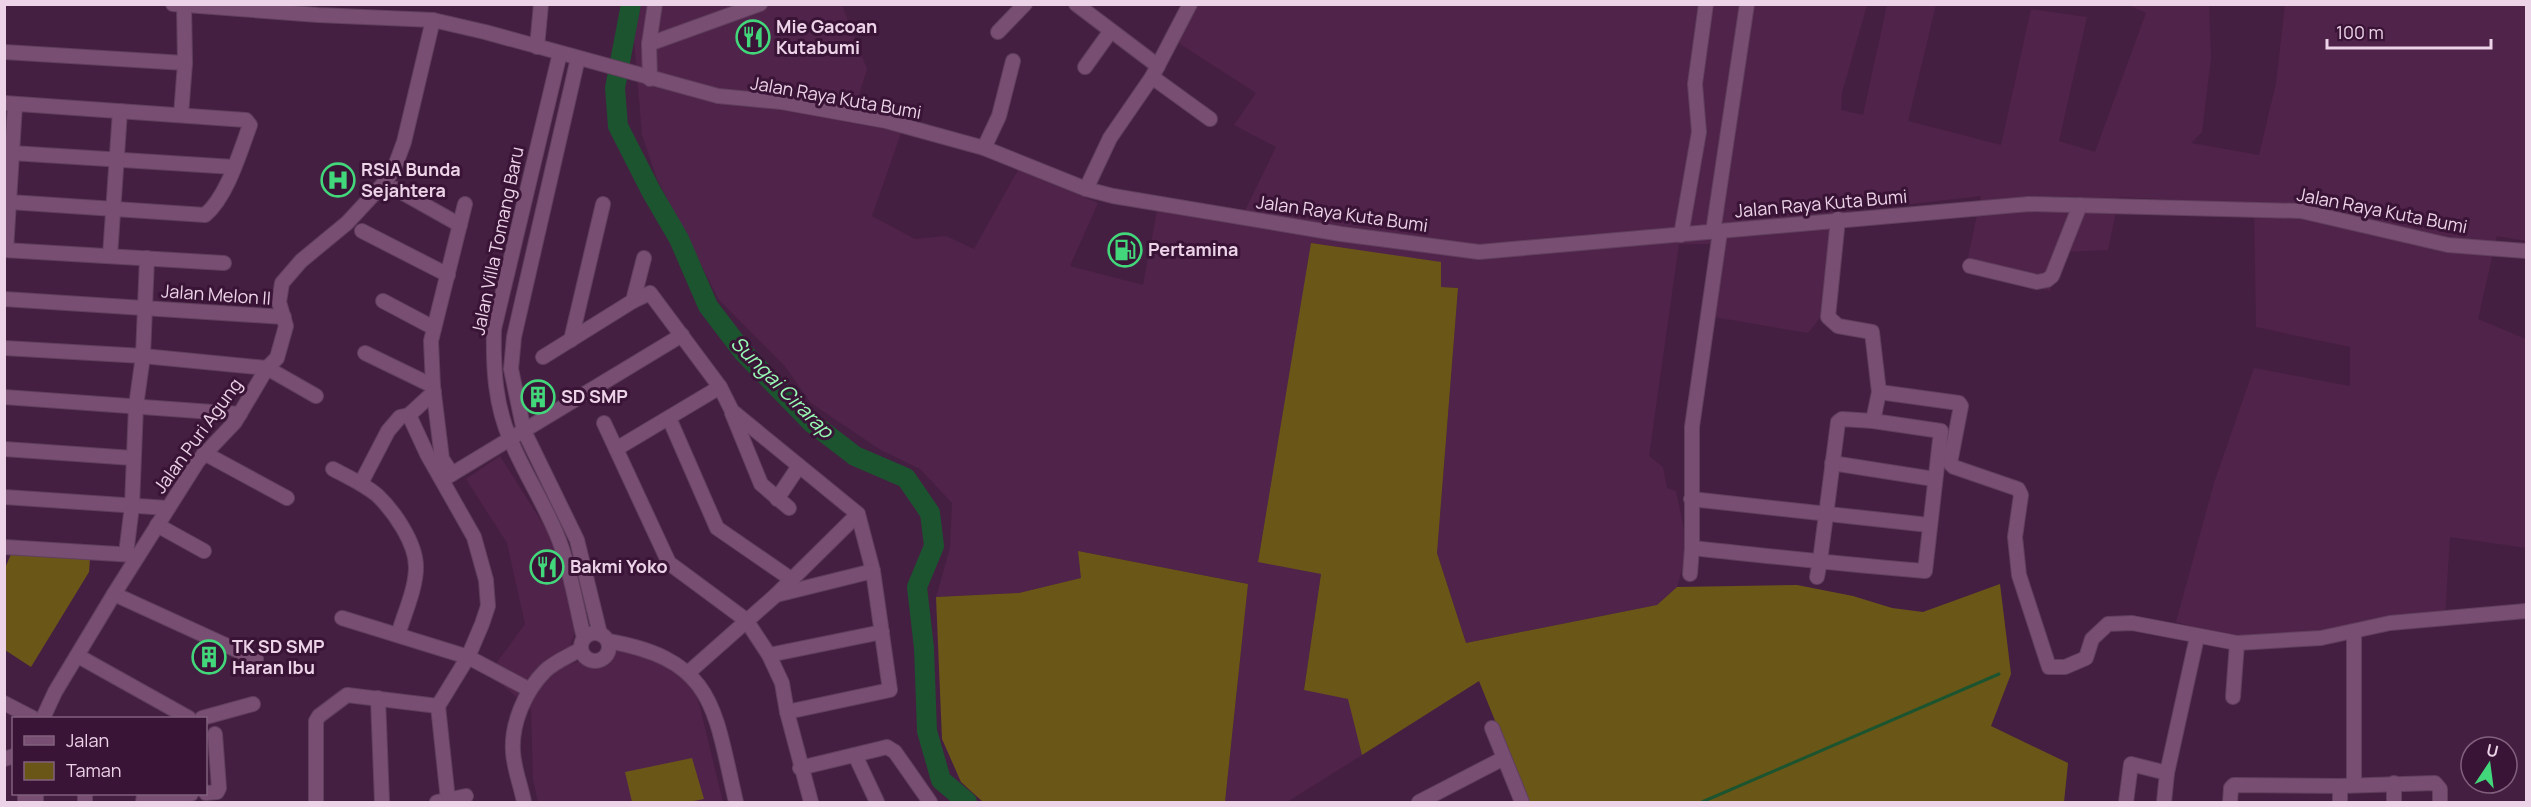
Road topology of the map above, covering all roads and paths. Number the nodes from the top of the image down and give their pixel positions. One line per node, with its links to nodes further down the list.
1 (541, 4): 15 (street)
2 (655, 4): 14 (street)
3 (760, 4): 14 (street)
4 (1025, 4): 12 (street)
5 (1076, 4): 13 (street)
6 (1190, 4): 22 (street)
7 (1706, 4): 45 (street)
8 (1747, 4): 44 (street)
9 (180, 5): 10 (street, Jalan Raya Kuta Bumi); 20 (street)
10 (376, 11): 11 (street, Jalan Raya Kuta Bumi)
11 (433, 20): 15 (street, Jalan Raya Kuta Bumi); 58 (street, Jalan Puri Agung)
12 (998, 32)
13 (1110, 32): 21 (street); 22 (street)
14 (649, 44): 23 (street)
15 (537, 47): 17 (street, Jalan Raya Kuta Bumi)
16 (4, 52): 20 (street)
17 (560, 53): 18 (street, Jalan Raya Kuta Bumi); 25 (street, Jalan Villa Tomang Baru)
18 (578, 58): 23 (street, Jalan Raya Kuta Bumi); 26 (street, Jalan Villa Tomang Baru)
19 (1013, 62): 30 (street)
20 (185, 63): 28 (street)
21 (1085, 67)
22 (1155, 71): 29 (street); 35 (street)
23 (646, 78): 30 (street, Jalan Raya Kuta Bumi)
24 (10, 104): 27 (street); 31 (street)
25 (548, 104): 26 (street); 80 (street, Jalan Villa Tomang Baru)
26 (565, 109): 79 (street, Jalan Villa Tomang Baru)
27 (120, 111): 28 (street); 32 (street)
28 (181, 115): 33 (street)
29 (1210, 119)
30 (984, 148): 35 (street, Jalan Raya Kuta Bumi)
31 (12, 153): 32 (street); 36 (street)
32 (117, 158): 33 (street); 40 (street)
33 (234, 167): 40 (street)
34 (396, 189): 42 (street)
35 (1086, 189): 45 (street, Jalan Raya Kuta Bumi)
36 (9, 202): 40 (street); 46 (street)
37 (465, 204): 42 (street)
38 (603, 204): 61 (street)
39 (2080, 205): 41 (street, Jalan Raya Kuta Bumi); 47 (street, Jalan Raya Kuta Bumi); 52 (street)
40 (113, 208): 48 (street)
41 (1838, 219): 44 (street, Jalan Raya Kuta Bumi); 69 (street)
42 (460, 225): 53 (street)
43 (362, 231): 53 (street)
44 (1716, 232): 45 (street, Jalan Raya Kuta Bumi); 93 (street)
45 (1682, 235)
46 (5, 250): 48 (street)
47 (2526, 251)
48 (110, 256): 49 (street)
49 (147, 258): 51 (street); 57 (street)
50 (644, 258): 56 (street)
51 (224, 262)
52 (1970, 266)
53 (448, 275): 59 (street)
54 (4, 299): 57 (street, Jalan Melon II)
55 (383, 301): 59 (street)
56 (633, 301): 60 (street); 61 (street)
57 (145, 308): 58 (street, Jalan Melon II); 64 (street)
58 (284, 317): 66 (street, Jalan Puri Agung)
59 (434, 328): 68 (street)
60 (682, 335): 67 (street); 79 (street)
61 (571, 340): 65 (street)
62 (4, 348): 64 (street)
63 (365, 353): 68 (street)
64 (143, 356): 66 (street); 72 (street)
65 (543, 357)
66 (267, 368): 70 (street); 74 (street, Jalan Puri Agung)
67 (720, 387): 73 (street); 76 (street)
68 (433, 389): 75 (street); 88 (street)
69 (1879, 392): 77 (street); 118 (street)
70 (316, 396)
71 (4, 397): 72 (street)
72 (136, 406): 74 (street); 84 (street)
73 (732, 411): 86 (street); 86 (street)
74 (240, 414): 83 (street, Jalan Puri Agung)
75 (409, 415): 88 (street); 90 (street)
76 (669, 418): 82 (street); 108 (street)
77 (1873, 421): 85 (street); 89 (street)
78 (604, 423): 82 (street)
79 (524, 431): 80 (street); 117 (street, Jalan Villa Tomang Baru)
80 (510, 439): 88 (street); 119 (street, Jalan Villa Tomang Baru)
81 (4, 449): 84 (street)
82 (616, 449): 113 (street)
83 (204, 453): 92 (street); 95 (street, Jalan Puri Agung)
84 (133, 458): 94 (street)
85 (1832, 463): 89 (street); 96 (street)
86 (799, 466): 97 (street)
87 (333, 469): 90 (street)
88 (447, 477): 123 (street)
89 (1934, 478): 99 (street)
90 (361, 483): 116 (street)
91 (4, 497): 94 (street)
92 (287, 498)
93 (1691, 499): 96 (street); 101 (street)
94 (132, 506): 95 (street); 103 (street)
95 (168, 508): 98 (street, Jalan Puri Agung)
96 (1825, 512): 99 (street); 104 (street)
97 (858, 514): 105 (street); 108 (street)
98 (157, 525): 102 (street); 103 (street, Jalan Puri Agung)
99 (1929, 525): 104 (street)
100 (4, 547): 103 (street)
101 (1692, 548): 104 (street); 106 (street)
102 (204, 551)
103 (132, 554): 109 (street, Jalan Puri Agung)
104 (1820, 561): 107 (street)
105 (873, 572): 110 (street); 114 (street)
106 (1690, 574)
107 (1817, 577)
108 (791, 579): 110 (street)
109 (114, 594): 122 (street, Jalan Puri Agung); 124 (street)
110 (776, 595): 113 (street)
111 (2526, 612): 115 (street)
112 (342, 618): 116 (street)
113 (746, 620): 121 (street); 125 (street)
114 (882, 632): 121 (street); 132 (street)
115 (2354, 632): 120 (street); 144 (street)
116 (398, 634): 123 (street)
117 (604, 637): 119 (street); 119 (street); 125 (street)
118 (2197, 637): 120 (street); 142 (street)
119 (582, 644): 126 (street)
120 (2237, 644): 127 (street)
121 (769, 654): 132 (street)
122 (78, 656): 134 (street, Jalan Puri Agung); 135 (street)
123 (468, 657): 126 (street); 131 (street)
124 (256, 659)
125 (689, 672): 151 (street)
126 (530, 690): 150 (street)
127 (2233, 697)
128 (378, 698): 131 (street); 148 (street); 149 (street)
129 (4, 703): 133 (street)
130 (253, 704): 136 (street)
131 (438, 706): 147 (street)
132 (787, 712): 141 (street)
133 (31, 717)
134 (44, 717)
135 (187, 717)
136 (206, 717)
137 (1492, 728): 140 (street)
138 (215, 734): 145 (street)
139 (855, 755): 141 (street); 153 (street); 154 (street)
140 (1504, 758): 155 (street); 156 (street)
141 (800, 768): 152 (street)
142 (2167, 773): 157 (street); 158 (street)
143 (2394, 783): 144 (street); 161 (street); 162 (street)
144 (2347, 786): 159 (street); 160 (street)
145 (207, 793)
146 (466, 796): 147 (street)
147 (442, 801)
148 (316, 802)
149 (382, 802)
150 (524, 802)
151 (736, 802)
152 (811, 802)
153 (877, 802)
154 (930, 802)
155 (1419, 802)
156 (1522, 802)
157 (2126, 802)
158 (2164, 802)
159 (2229, 802)
160 (2340, 802)
161 (2394, 802)
162 (2440, 802)

